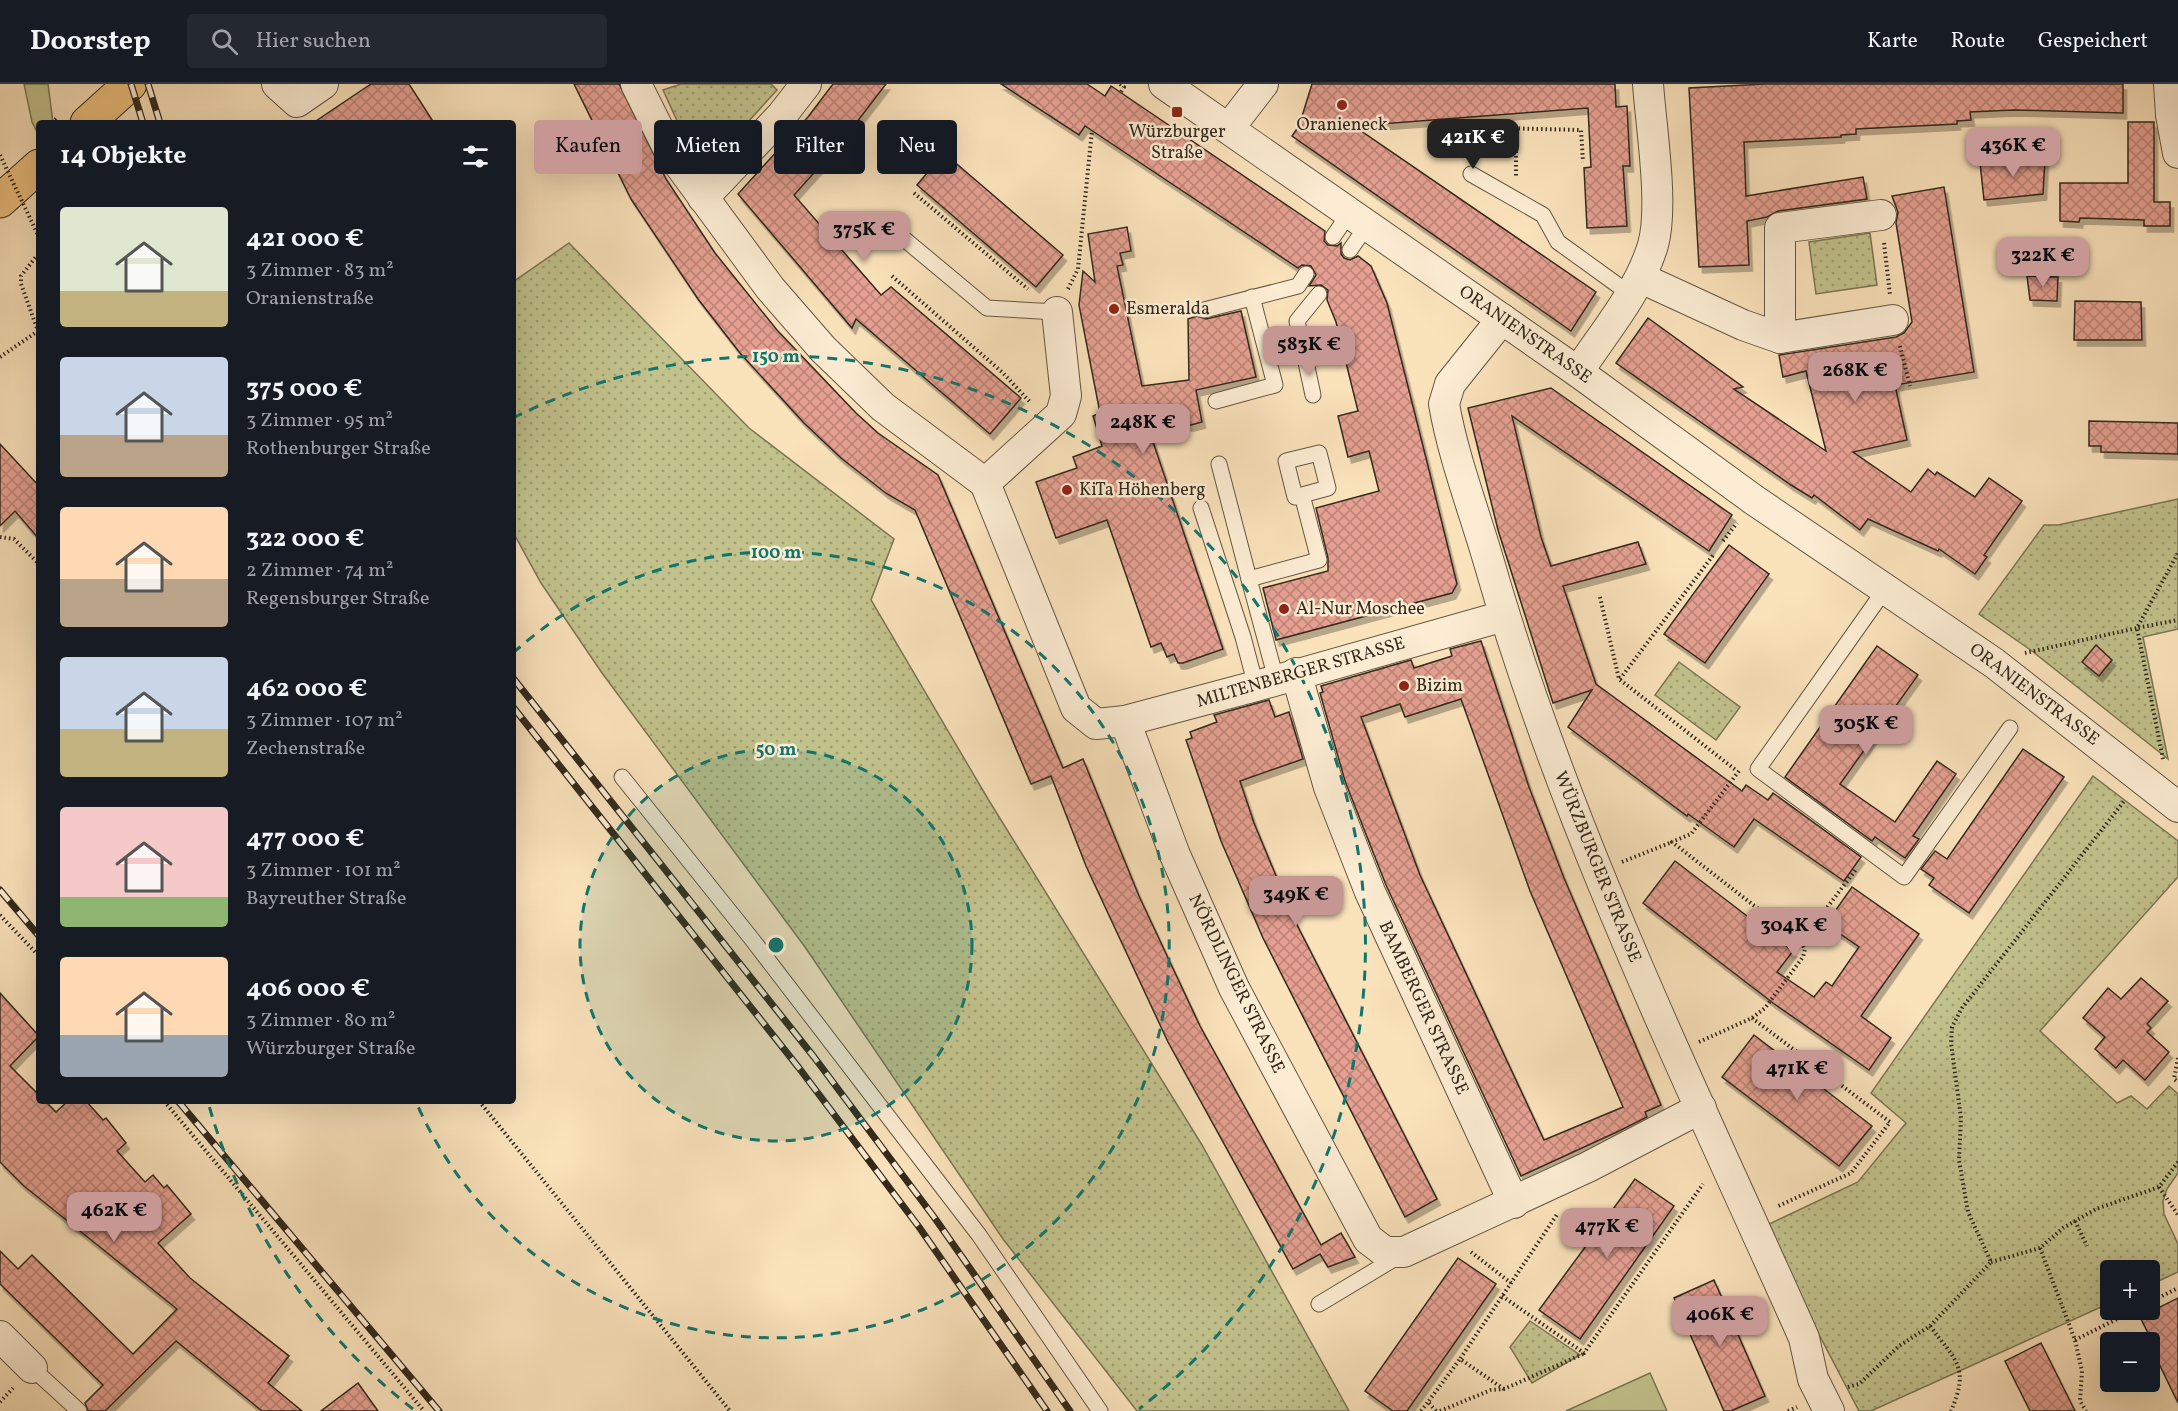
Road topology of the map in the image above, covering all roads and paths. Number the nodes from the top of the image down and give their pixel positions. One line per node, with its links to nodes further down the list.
1 (130, 84): 12 (main road)
2 (277, 84): 3 (street)
3 (323, 84)
4 (636, 84): 23 (street)
5 (806, 84): 23 (street)
6 (1120, 84): 11 (path)
7 (1263, 84): 14 (street)
8 (1648, 84): 35 (street)
9 (2169, 84): 17 (street)
10 (1175, 87): 14 (street, ORANIENSTRASSE)
11 (1121, 92)
12 (90, 120)
13 (1456, 122): 15 (path)
14 (1228, 128): 27 (street, ORANIENSTRASSE)
15 (1516, 129): 19 (path); 24 (path)
16 (1092, 130): 39 (path)
17 (2178, 153)
18 (0, 155): 28 (path, bridge)
19 (1583, 162)
20 (36, 169): 25 (main road)
21 (1471, 174): 24 (lane)
22 (914, 193): 39 (path)
23 (703, 198): 51 (street)
24 (1517, 200): 35 (lane)
25 (0, 201)
26 (1881, 215): 44 (street)
27 (1359, 218): 29 (lane); 31 (lane); 40 (street, ORANIENSTRASSE)
28 (36, 231)
29 (1333, 237)
30 (903, 238): 39 (lane)
31 (1350, 250)
32 (36, 257): 42 (path)
33 (1306, 274): 37 (lane)
34 (892, 276): 49 (path)
35 (1635, 286): 44 (street); 46 (street)
36 (1319, 294): 47 (lane)
37 (1252, 297): 38 (lane); 48 (lane)
38 (1204, 310)
39 (1057, 312): 49 (street)
40 (1502, 319): 46 (street, ORANIENSTRASSE); 61 (street, WÜRZBURGER STRASSE)
41 (1893, 320): 44 (street)
42 (36, 325)
43 (36, 332): 45 (path)
44 (1780, 338)
45 (0, 357)
46 (1578, 372): 59 (street, ORANIENSTRASSE)
47 (1313, 395)
48 (1216, 401)
49 (1050, 423): 51 (street)
50 (1219, 464): 58 (lane)
51 (985, 483): 67 (street)
52 (1302, 495): 58 (lane)
53 (1201, 508): 66 (lane)
54 (0, 537): 57 (path)
55 (2178, 553): 63 (path)
56 (1714, 554): 65 (path)
57 (36, 561)
58 (1249, 579): 66 (lane)
59 (1886, 588): 64 (street, ORANIENSTRASSE); 73 (lane)
60 (1600, 597): 65 (path)
61 (1504, 616): 66 (street, MILTENBERGER STRASSE); 74 (street, WÜRZBURGER STRASSE)
62 (2178, 621): 63 (path)
63 (2137, 628): 64 (path); 71 (path)
64 (1994, 663): 70 (street, ORANIENSTRASSE)
65 (1619, 679): 72 (path)
66 (1276, 680): 67 (street, MILTENBERGER STRASSE); 88 (street, BAMBERGER STRASSE)
67 (1110, 722): 96 (street, NÖRDLINGER STRASSE)
68 (2010, 728): 73 (lane)
69 (622, 777): 116 (lane)
70 (2142, 778): 71 (street, ORANIENSTRASSE); 97 (path)
71 (2176, 800)
72 (1672, 842): 74 (path); 76 (path)
73 (1869, 852): 76 (path)
74 (1597, 874): 79 (street, WÜRZBURGER STRASSE)
75 (0, 915): 77 (path)
76 (1801, 942): 78 (path)
77 (36, 953)
78 (1752, 1018): 79 (path); 91 (path)
79 (1676, 1051): 84 (street, WÜRZBURGER STRASSE)
80 (2178, 1058): 81 (path)
81 (2178, 1082)
82 (167, 1104): 114 (path)
83 (480, 1104): 115 (path)
84 (1701, 1108): 85 (street, WÜRZBURGER STRASSE); 88 (street)
85 (1723, 1156): 91 (street, WÜRZBURGER STRASSE); 107 (path)
86 (2178, 1162): 87 (path)
87 (2158, 1187): 90 (path); 92 (path)
88 (1514, 1203): 93 (street)
89 (1559, 1211): 98 (path)
90 (2178, 1215)
91 (1750, 1217): 112 (street, WÜRZBURGER STRASSE)
92 (2075, 1221): 94 (path); 95 (path)
93 (1446, 1234): 96 (street); 98 (path)
94 (2087, 1246)
95 (2040, 1248): 97 (path); 106 (path)
96 (1404, 1252): 102 (lane)
97 (1991, 1262): 104 (path)
98 (1511, 1283): 100 (path)
99 (2178, 1288): 101 (path)
100 (1502, 1296): 107 (path); 108 (path)
101 (2160, 1297)
102 (1319, 1304)
103 (2115, 1320): 106 (path)
104 (1930, 1326): 112 (path); 119 (path)
105 (0, 1336): 109 (street)
106 (2075, 1340): 120 (path)
107 (1584, 1353): 110 (path)
108 (1460, 1359): 110 (path); 111 (path)
109 (33, 1368): 113 (lane)
110 (1504, 1389): 118 (path)
111 (1428, 1402): 117 (path); 118 (path)
112 (1825, 1403)
113 (79, 1411)
114 (424, 1411)
115 (730, 1411)
116 (1100, 1411)
117 (1421, 1411)
118 (1438, 1411)
119 (1951, 1411)
120 (2086, 1411)

